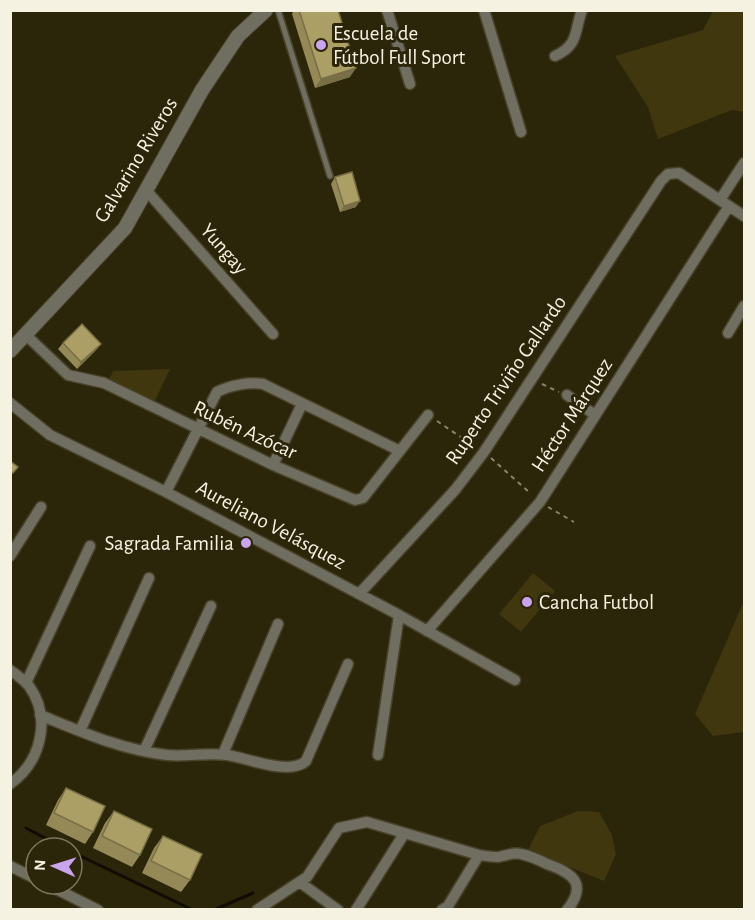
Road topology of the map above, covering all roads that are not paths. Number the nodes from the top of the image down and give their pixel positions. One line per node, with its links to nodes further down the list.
1 (266, 10): 11 (street, Galvarino Riveros)
2 (278, 10): 10 (lane)
3 (387, 10): 7 (street)
4 (484, 10): 8 (street)
5 (582, 10): 6 (street)
6 (555, 56)
7 (410, 84)
8 (521, 132)
9 (744, 163): 12 (street, Héctor Márquez)
10 (330, 176)
11 (146, 190): 16 (street, Yungay); 17 (street, Galvarino Riveros)
12 (725, 203): 13 (street); 23 (street, Héctor Márquez); 32 (street, Ruperto Triviño Gallardo)
13 (744, 216)
14 (744, 306): 15 (street)
15 (728, 333)
16 (273, 334)
17 (26, 335): 18 (street, Galvarino Riveros); 24 (street, Rubén Azócar)
18 (10, 351)
19 (567, 395): 23 (street)
20 (10, 403): 27 (street, Aureliano Velásquez)
21 (302, 404): 24 (street); 25 (street); 26 (street)
22 (428, 415): 25 (street, Rubén Azócar)
23 (595, 415): 36 (street, Héctor Márquez)
24 (197, 429): 26 (street, Rubén Azócar); 27 (street)
25 (400, 451): 26 (street, Rubén Azócar)
26 (273, 465)
27 (166, 492): 32 (street, Aureliano Velásquez)
28 (41, 507): 30 (street)
29 (90, 546): 40 (street)
30 (10, 556)
31 (149, 578): 42 (street)
32 (359, 594): 34 (street, Aureliano Velásquez)
33 (211, 606): 43 (street)
34 (399, 615): 36 (street, Aureliano Velásquez); 45 (street)
35 (278, 624): 44 (street)
36 (427, 631): 39 (street, Aureliano Velásquez)
37 (348, 664): 44 (street)
38 (10, 670): 40 (street)
39 (515, 680)
40 (26, 683): 41 (street)
41 (40, 715): 42 (street); 46 (street)
42 (80, 731): 43 (street)
43 (144, 751): 44 (street)
44 (223, 754)
45 (378, 755)
46 (10, 784)
47 (404, 834): 48 (street); 51 (street); 57 (street)
48 (479, 855): 53 (street); 58 (street)
49 (10, 866): 50 (street)
50 (24, 873)
51 (301, 883): 55 (street); 56 (street)
52 (71, 896): 54 (street)
53 (448, 908)
54 (98, 909)
55 (257, 909)
56 (338, 909)
57 (357, 909)
58 (567, 909)

